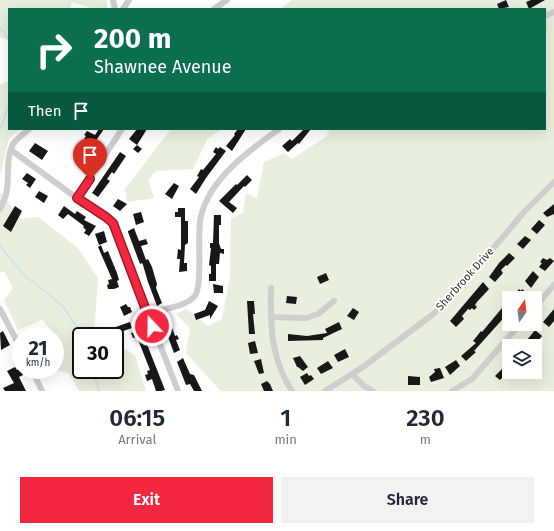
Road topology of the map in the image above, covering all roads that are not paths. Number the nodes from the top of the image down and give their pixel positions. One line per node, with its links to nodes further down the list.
1 (227, 0): 2 (street)
2 (215, 8)
3 (28, 130): 6 (street)
4 (121, 130): 8 (street)
5 (278, 130): 15 (street)
6 (11, 150): 8 (street); 9 (street)
7 (554, 182): 19 (street, Sherbrook Drive)
8 (77, 198): 15 (street)
9 (0, 209)
10 (554, 285): 12 (street)
11 (271, 288): 16 (street)
12 (542, 299)
13 (334, 301): 16 (street)
14 (0, 309): 17 (street)
15 (149, 316): 22 (street)
16 (271, 317): 23 (street)
17 (12, 331)
18 (514, 331): 26 (street)
19 (352, 374): 24 (street, Sherbrook Drive); 25 (street)
20 (36, 379): 21 (street)
21 (42, 391)
22 (178, 391)
23 (292, 391)
24 (325, 391)
25 (373, 391)
26 (452, 391)

